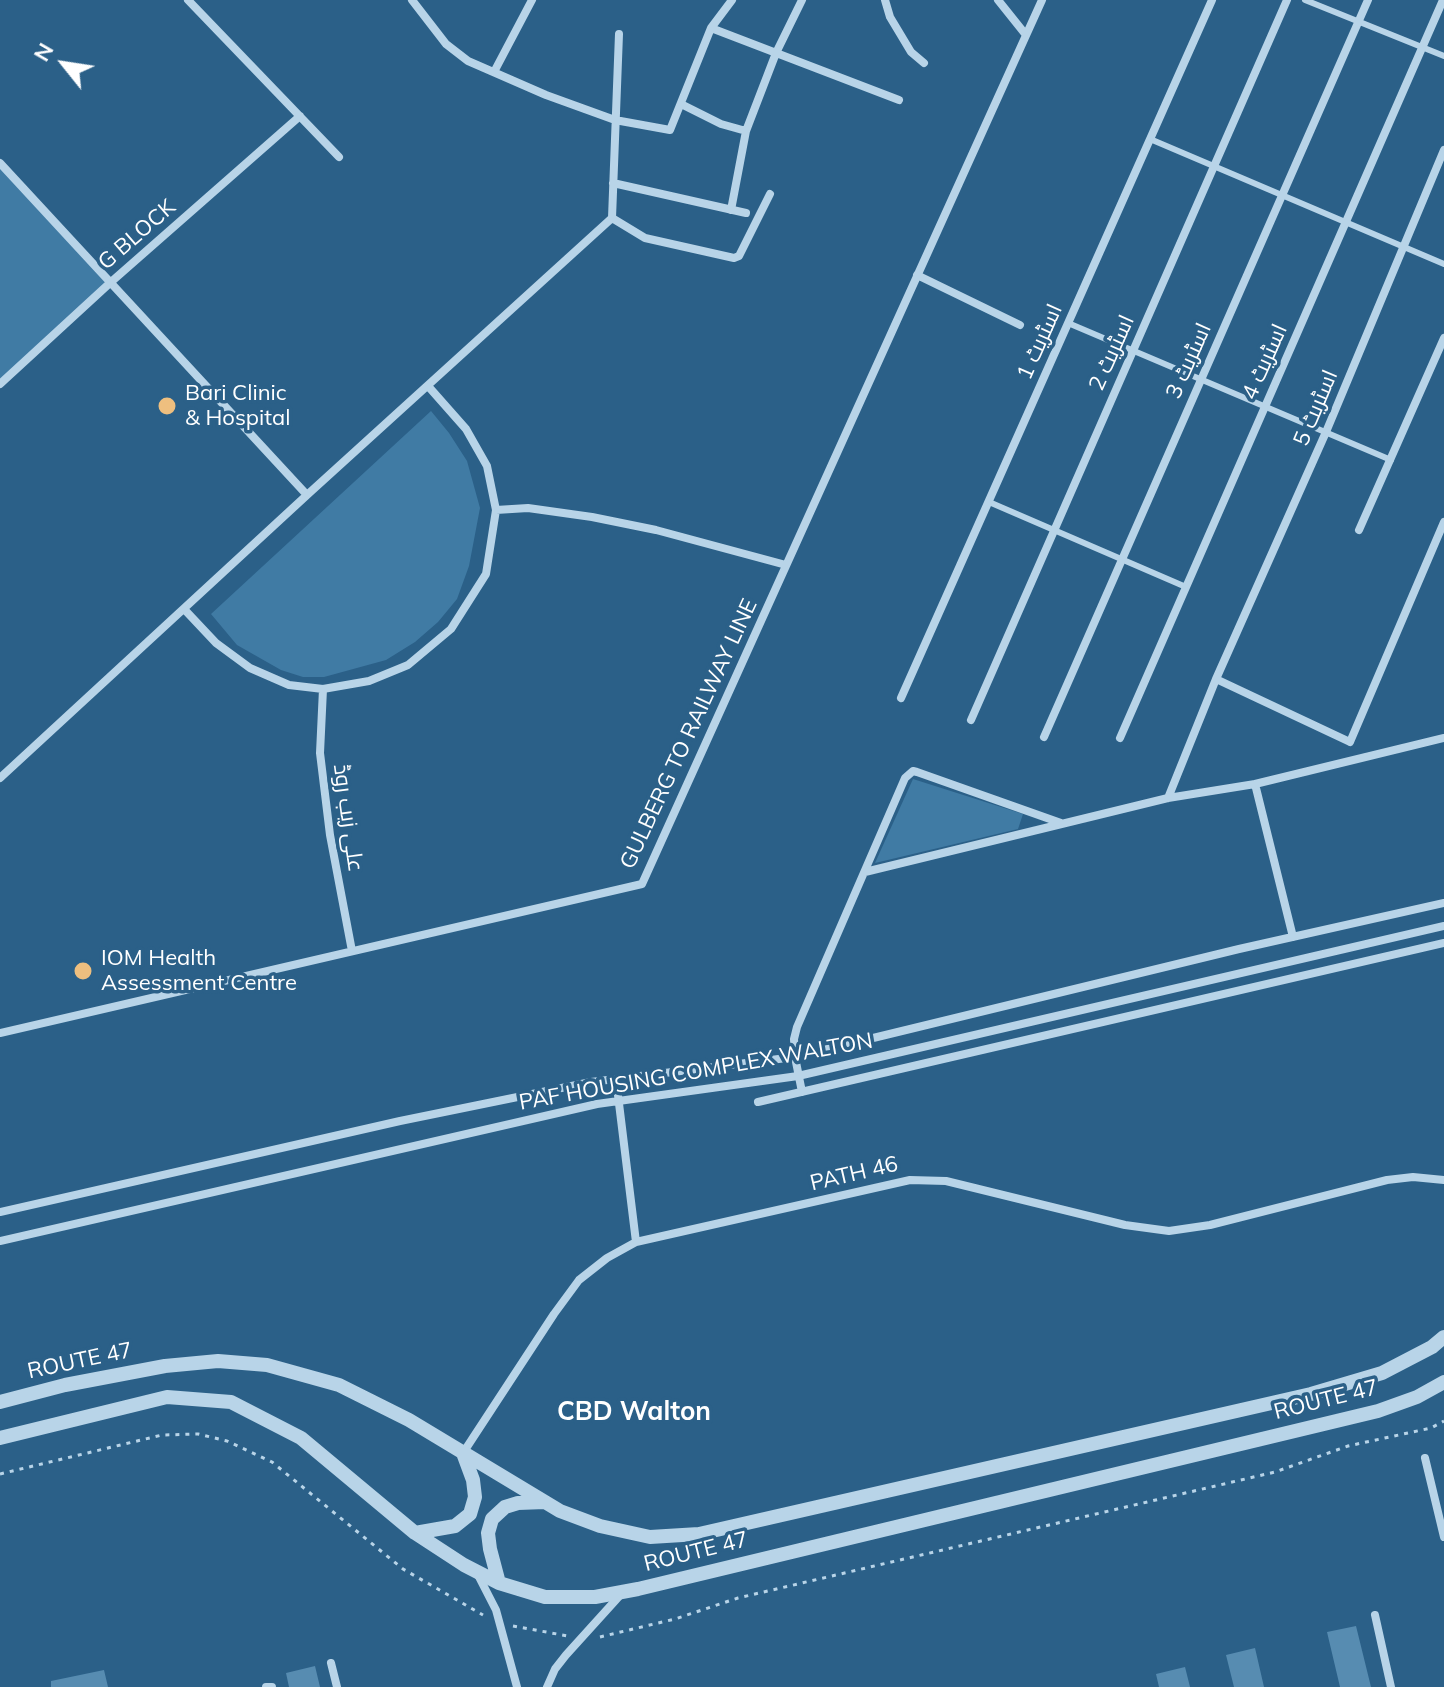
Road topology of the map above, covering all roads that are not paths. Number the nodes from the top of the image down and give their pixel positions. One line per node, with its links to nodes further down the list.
1 (188, 0): 25 (street)
2 (412, 0): 22 (street)
3 (532, 0): 22 (street)
4 (732, 0): 15 (street)
5 (802, 0): 19 (street)
6 (885, 0): 21 (street)
7 (998, 0): 17 (street)
8 (1042, 0): 17 (street, GULBERG TO RAILWAY LINE)
9 (1212, 0): 28 (street, اسٹریٹ 1)
10 (1287, 0): 32 (street, اسٹریٹ 2)
11 (1305, 0): 14 (lane)
12 (1368, 0): 14 (street, اسٹریٹ 3)
13 (1443, 0): 18 (street, اسٹریٹ 4)
14 (1358, 22): 18 (lane); 35 (street, اسٹریٹ 3)
15 (711, 28): 19 (street); 24 (street)
16 (619, 34): 26 (street)
17 (1026, 35): 42 (street, GULBERG TO RAILWAY LINE)
18 (1423, 48): 20 (lane); 39 (street, اسٹریٹ 4)
19 (776, 53): 23 (street); 27 (street)
20 (1444, 56)
21 (924, 63)
22 (494, 72): 26 (street)
23 (899, 100)
24 (681, 104): 26 (street); 27 (street)
25 (300, 116): 30 (street); 43 (street, G BLOCK)
26 (615, 120): 33 (street)
27 (746, 131): 36 (street)
28 (1150, 139): 32 (lane); 44 (street, اسٹریٹ 1)
29 (1444, 150): 40 (street, اسٹریٹ 5)
30 (339, 157)
31 (0, 163): 43 (street)
32 (1214, 166): 35 (lane); 47 (street, اسٹریٹ 2)
33 (613, 183): 36 (street); 38 (street)
34 (770, 194): 38 (street)
35 (1282, 195): 39 (lane); 48 (street, اسٹریٹ 3)
36 (731, 210): 37 (street)
37 (746, 213)
38 (612, 218): 50 (street)
39 (1346, 223): 40 (lane); 51 (street, اسٹریٹ 4)
40 (1403, 246): 41 (lane); 52 (street, اسٹریٹ 5)
41 (1444, 264)
42 (917, 275): 45 (street); 61 (street, GULBERG TO RAILWAY LINE)
43 (111, 282): 49 (street, G BLOCK); 54 (street)
44 (1068, 323): 47 (lane); 55 (street, اسٹریٹ 1)
45 (1020, 325)
46 (1444, 338): 53 (street)
47 (1133, 351): 48 (lane); 58 (street, اسٹریٹ 2)
48 (1201, 380): 51 (lane); 60 (street, اسٹریٹ 3)
49 (0, 384)
50 (428, 386): 54 (street); 56 (street)
51 (1265, 407): 52 (lane); 62 (street, اسٹریٹ 4)
52 (1326, 432): 53 (lane); 64 (street, اسٹریٹ 5)
53 (1391, 460): 59 (street)
54 (307, 495): 63 (street)
55 (989, 502): 58 (lane); 66 (street, اسٹریٹ 1)
56 (496, 510): 61 (street); 65 (street)
57 (1444, 522): 71 (street)
58 (1054, 530): 60 (lane); 67 (street, اسٹریٹ 2)
59 (1359, 530)
60 (1122, 559): 62 (lane); 68 (street, اسٹریٹ 3)
61 (786, 565): 82 (street, GULBERG TO RAILWAY LINE)
62 (1186, 587): 69 (street, اسٹریٹ 4)
63 (184, 609): 65 (street); 73 (street)
64 (1216, 679): 71 (street); 75 (street, اسٹریٹ 5)
65 (323, 689): 82 (street, علی زیب روڈ)
66 (901, 698)
67 (971, 720)
68 (1044, 737)
69 (1120, 738)
70 (1444, 738): 72 (street)
71 (1350, 742): 72 (street)
72 (1352, 759): 74 (street)
73 (0, 778)
74 (1255, 784): 75 (street); 80 (street)
75 (1168, 798): 76 (street)
76 (1062, 823): 77 (street); 77 (street)
77 (865, 872): 84 (street)
78 (1444, 903): 80 (street, PAF HOUSING COMPLEX WALTON)
79 (1444, 926): 85 (street, PAF HOUSING COMPLEX WALTON)
80 (1293, 937): 84 (street, PAF HOUSING COMPLEX WALTON)
81 (1444, 943): 87 (street)
82 (352, 951): 83 (street, GULBERG TO RAILWAY LINE)
83 (0, 1033)
84 (795, 1057): 85 (street); 86 (street, PAF HOUSING COMPLEX WALTON)
85 (798, 1076): 87 (street); 88 (street, PAF HOUSING COMPLEX WALTON)
86 (616, 1079): 88 (street); 91 (street, PAF HOUSING COMPLEX WALTON)
87 (802, 1092): 89 (street)
88 (617, 1102): 92 (street, PAF HOUSING COMPLEX WALTON); 93 (street)
89 (758, 1102)
90 (1444, 1180): 93 (street, PATH 46)
91 (0, 1212)
92 (0, 1241)
93 (636, 1242): 98 (street, PATH 46)
94 (1444, 1337): 100 (street, ROUTE 47)
95 (1444, 1382): 105 (street, ROUTE 47)
96 (0, 1402): 98 (street, ROUTE 47)
97 (0, 1438): 101 (street, ROUTE 47)
98 (463, 1453): 100 (street, ROUTE 47); 101 (street)
99 (1425, 1458): 102 (street)
100 (546, 1502): 104 (street)
101 (415, 1533): 103 (street, ROUTE 47)
102 (1444, 1537)
103 (476, 1571): 104 (street, ROUTE 47); 109 (street)
104 (499, 1583): 105 (street, ROUTE 47)
105 (623, 1592): 110 (street)
106 (1375, 1615): 111 (street)
107 (331, 1663): 108 (street)
108 (337, 1687)
109 (517, 1687)
110 (547, 1687)
111 (1391, 1687)

